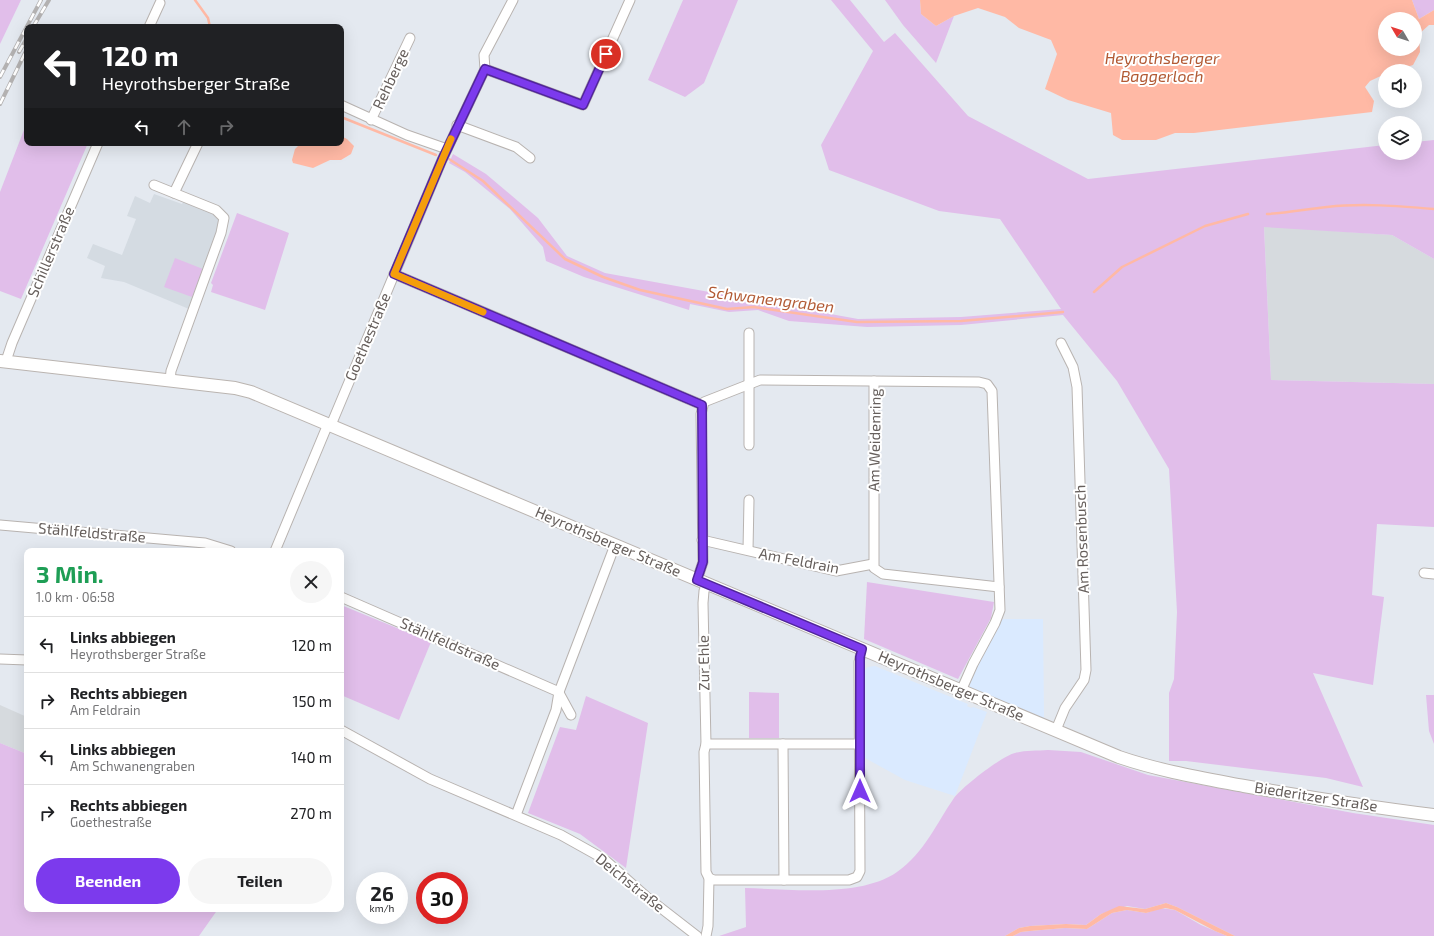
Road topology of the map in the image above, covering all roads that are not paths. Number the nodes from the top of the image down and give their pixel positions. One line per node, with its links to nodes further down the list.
1 (513, 0): 6 (street)
2 (630, 0): 6 (street)
3 (160, 3): 4 (street)
4 (150, 24)
5 (410, 38): 8 (street, Rehberge)
6 (485, 69): 9 (street)
7 (344, 106): 8 (street, Rehberge)
8 (371, 120): 12 (street, Rehberge)
9 (458, 125): 12 (street); 13 (street)
10 (97, 146): 19 (street, Schillerstraße)
11 (197, 146): 15 (street)
12 (447, 149): 16 (street, Goethestraße)
13 (530, 158)
14 (154, 185): 15 (street)
15 (174, 193): 20 (street)
16 (394, 274): 23 (street); 24 (street, Goethestraße)
17 (749, 333): 22 (street)
18 (1061, 343): 45 (street, Am Rosenbusch)
19 (3, 361): 20 (street, Heyrothsberger Straße)
20 (170, 380): 24 (street, Heyrothsberger Straße)
21 (874, 381): 22 (street); 33 (street, Am Weidenring); 37 (street, Am Weidenring)
22 (749, 384): 23 (street); 25 (street)
23 (702, 405): 28 (street)
24 (329, 425): 29 (street, Heyrothsberger Straße); 31 (street, Goethestraße)
25 (749, 445)
26 (749, 500): 32 (street, Am Feldrain)
27 (0, 525): 30 (street, Stählfeldstraße)
28 (702, 540): 32 (street, Am Feldrain); 36 (street)
29 (615, 545): 36 (street, Heyrothsberger Straße); 43 (street)
30 (222, 548)
31 (276, 548)
32 (748, 550): 33 (street, Am Feldrain)
33 (873, 564): 37 (street)
34 (1424, 573): 35 (street)
35 (1434, 574)
36 (702, 582): 39 (street, Heyrothsberger Straße); 47 (street, Zur Ehle)
37 (999, 587): 42 (street, Am Weidenring)
38 (344, 598): 43 (street, Stählfeldstraße)
39 (862, 649): 42 (street, Heyrothsberger Straße); 49 (street)
40 (0, 659): 41 (street)
41 (24, 660)
42 (961, 691): 45 (street, Heyrothsberger Straße)
43 (559, 692): 44 (street); 51 (street)
44 (571, 715)
45 (1056, 730): 50 (street, Heyrothsberger Straße)
46 (344, 732): 51 (street, Deichstraße)
47 (706, 744): 48 (street); 53 (street, Zur Ehle)
48 (783, 744): 49 (street); 54 (street)
49 (859, 744): 54 (street)
50 (1199, 778): 52 (street, Biederitzer Straße)
51 (516, 815): 55 (street, Deichstraße)
52 (1434, 815)
53 (709, 878): 54 (street); 56 (street, Zur Ehle)
54 (784, 880)
55 (697, 936)
56 (706, 936)

